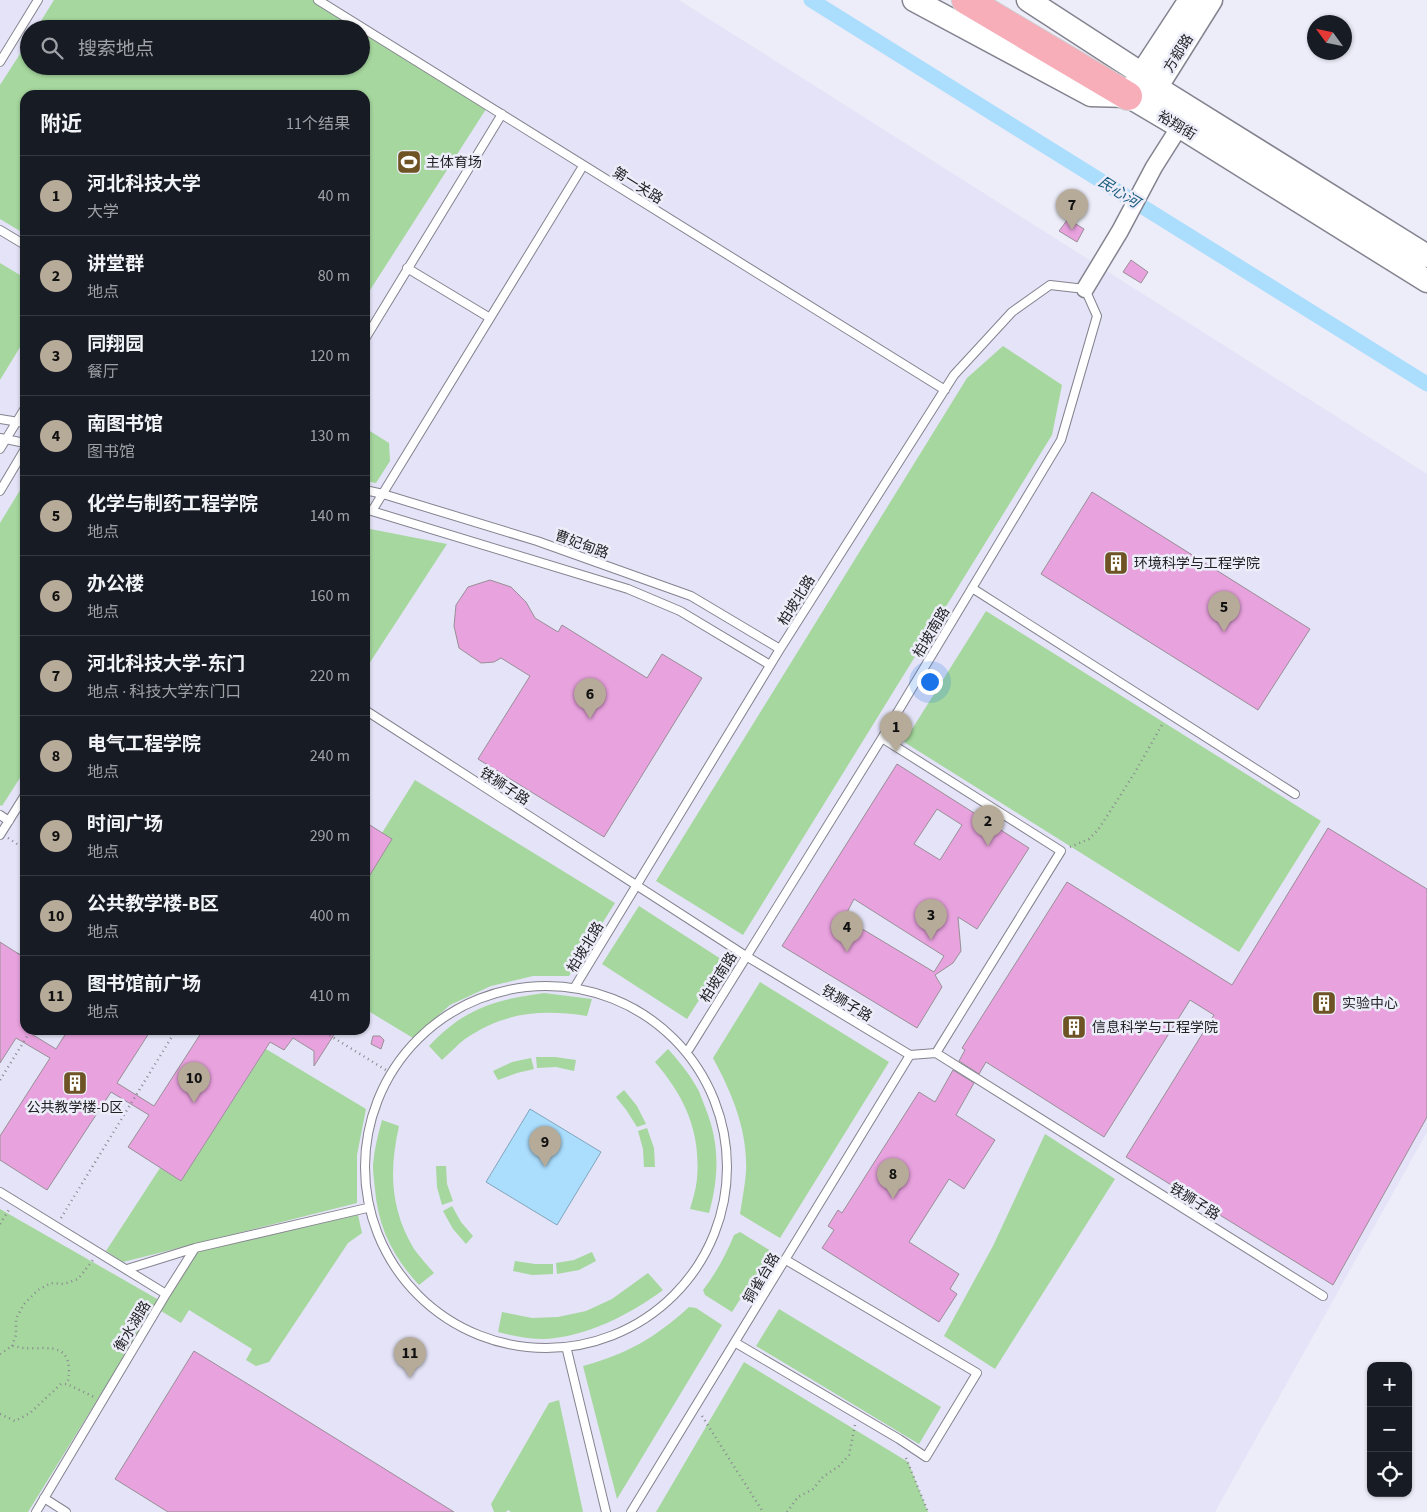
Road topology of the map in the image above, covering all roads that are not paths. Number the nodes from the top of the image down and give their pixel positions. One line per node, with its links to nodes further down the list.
1 (38, 0): 8 (lane)
2 (318, 0): 9 (lane, 第一关路)
3 (914, 0): 13 (main road, 裕翔街)
4 (966, 0): 13 (highway)
5 (1028, 0): 13 (main road, 裕翔街)
6 (1190, 0): 13 (main road, 方郄路)
7 (1211, 0): 13 (main road, 方郄路)
8 (26, 20)
9 (350, 20)
10 (20, 29): 12 (lane)
11 (370, 32): 14 (lane, 第一关路)
12 (0, 62)
13 (1142, 91): 15 (main road, 裕翔街)
14 (502, 114): 16 (lane, 第一关路); 20 (lane)
15 (1185, 117): 19 (main road, 裕翔街); 21 (main road, 裕翔街); 22 (street)
16 (583, 166): 23 (lane); 25 (lane, 第一关路)
17 (0, 230): 18 (lane)
18 (20, 242)
19 (1427, 256)
20 (408, 268): 23 (lane); 24 (lane)
21 (1427, 281)
22 (1085, 289): 25 (lane, 柏坡北路); 38 (lane, 柏坡南路)
23 (490, 318): 35 (lane)
24 (370, 331)
25 (945, 390): 39 (lane, 柏坡北路)
26 (0, 419): 27 (lane)
27 (20, 422)
28 (20, 423): 29 (lane)
29 (3, 438): 30 (lane); 31 (lane)
30 (20, 442)
31 (0, 449)
32 (20, 458): 33 (lane)
33 (0, 491)
34 (370, 491): 35 (lane, 曹妃甸路)
35 (383, 494): 36 (lane); 39 (lane, 曹妃甸路)
36 (370, 509)
37 (370, 510): 40 (lane, 曹妃甸路)
38 (972, 588): 42 (lane, 柏坡南路); 43 (lane)
39 (780, 649): 40 (lane, 柏坡北路)
40 (770, 665): 48 (lane, 柏坡北路)
41 (370, 713): 48 (lane, 铁狮子路)
42 (882, 738): 49 (lane, 柏坡南路); 52 (lane)
43 (1295, 794)
44 (20, 803): 46 (lane)
45 (0, 815): 46 (lane)
46 (9, 821): 47 (lane)
47 (0, 834)
48 (636, 886): 49 (lane, 铁狮子路); 50 (lane, 柏坡北路)
49 (746, 956): 51 (lane, 柏坡南路); 53 (lane, 铁狮子路)
50 (576, 985): 51 (lane); 55 (lane)
51 (689, 1049): 62 (lane)
52 (936, 1053): 53 (lane); 60 (lane, 铁狮子路)
53 (910, 1055): 57 (lane, 铜雀台路)
54 (0, 1192): 58 (lane, 衡水湖路)
55 (367, 1208): 56 (lane); 62 (lane)
56 (195, 1248): 58 (lane); 59 (lane)
57 (786, 1260): 61 (lane, 铜雀台路); 61 (lane)
58 (127, 1269): 59 (lane, 衡水湖路)
59 (166, 1294): 63 (lane, 衡水湖路)
60 (1323, 1296)
61 (736, 1343): 67 (lane, 铜雀台路)
62 (567, 1350): 66 (lane)
63 (44, 1498): 64 (lane, 衡水湖路); 65 (lane)
64 (36, 1512)
65 (66, 1512)
66 (606, 1512)
67 (631, 1512)

